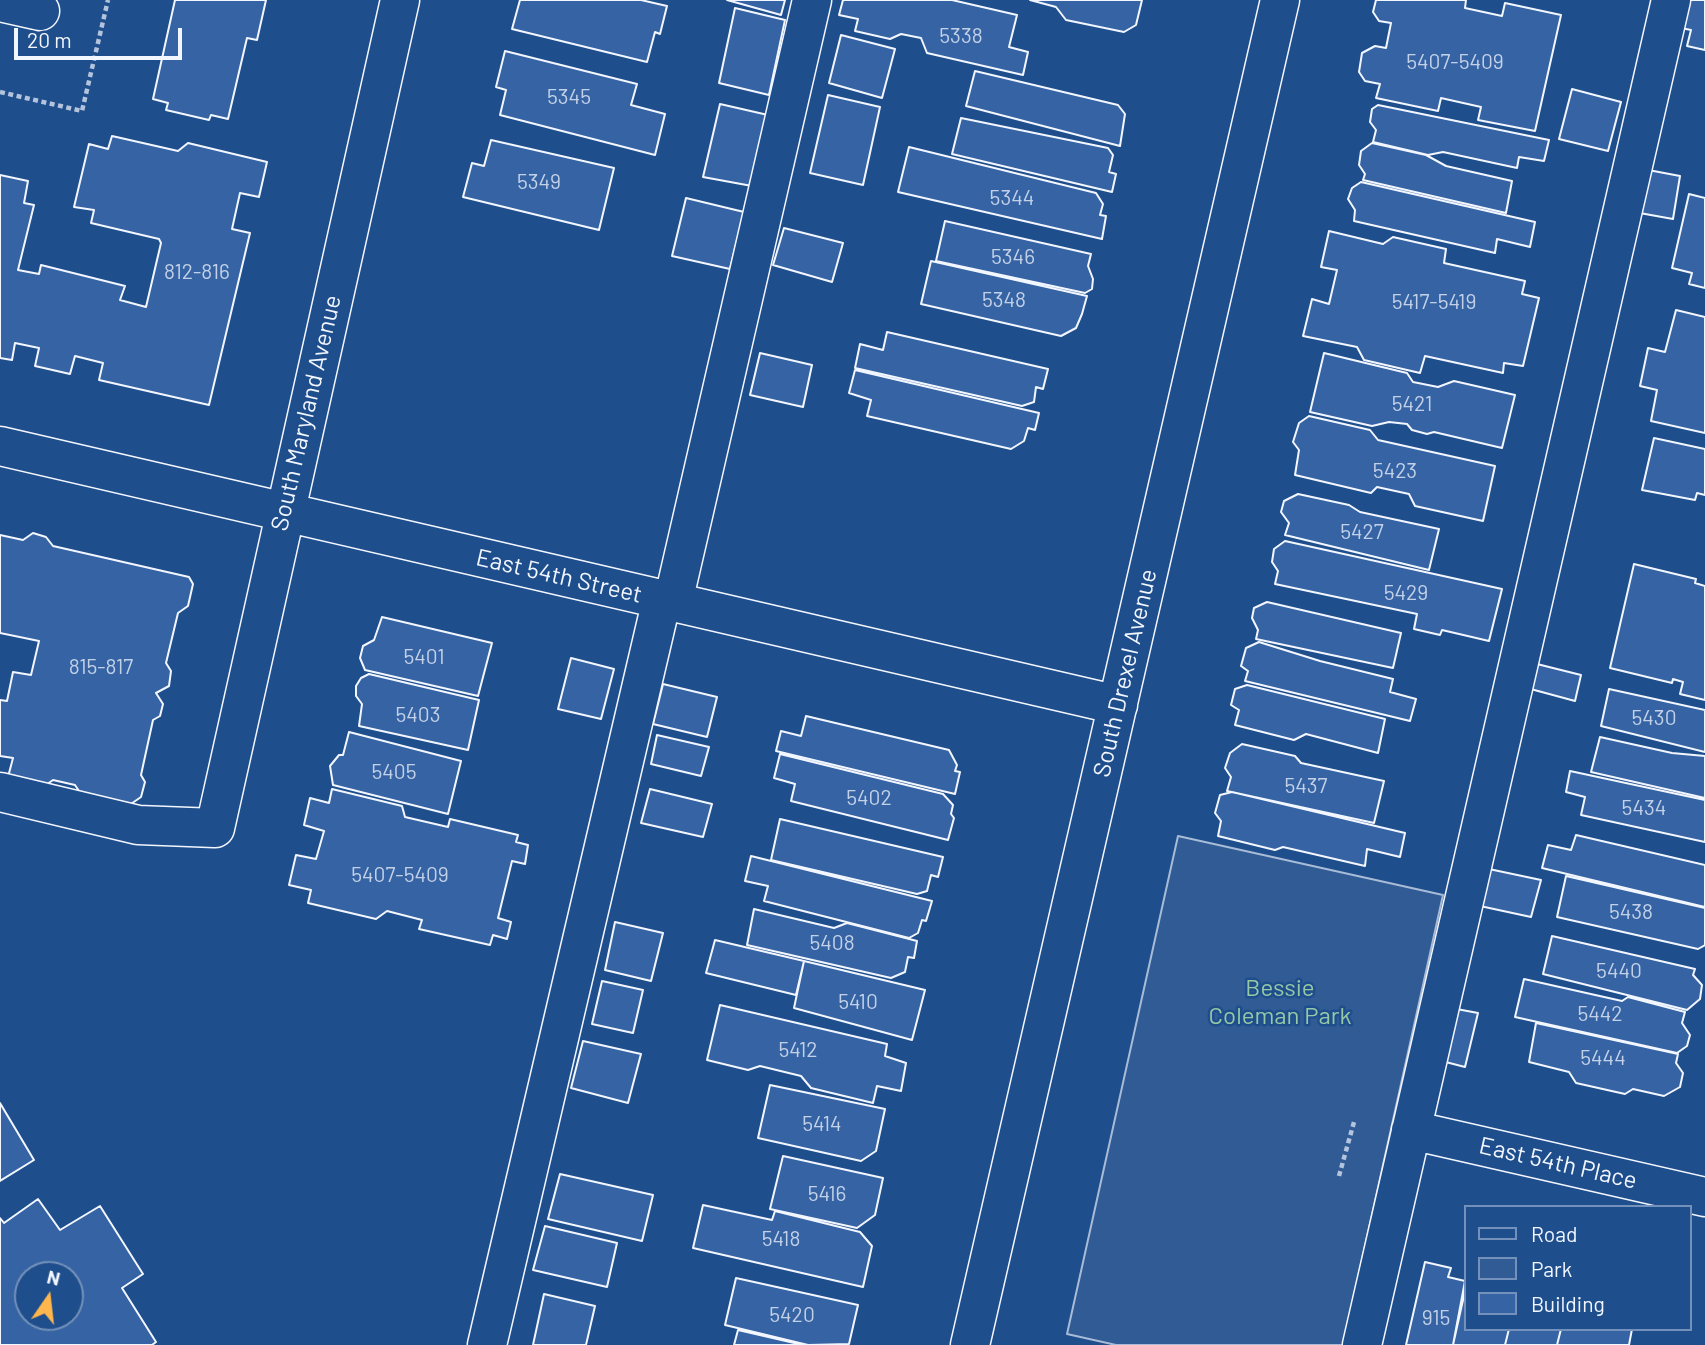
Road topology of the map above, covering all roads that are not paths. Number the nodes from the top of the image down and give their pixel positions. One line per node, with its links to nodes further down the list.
1 (400, 0): 8 (street, South Maryland Avenue)
2 (813, 0): 9 (street)
3 (1280, 0): 10 (street, South Drexel Avenue)
4 (1671, 0): 12 (street)
5 (0, 2): 6 (street)
6 (40, 11)
7 (0, 446): 8 (street, East 54th Street)
8 (283, 513): 9 (street, East 54th Street); 11 (street, South Maryland Avenue)
9 (667, 601): 10 (street, East 54th Street); 14 (street)
10 (1118, 705): 15 (street, South Drexel Avenue)
11 (0, 792)
12 (1411, 1130): 13 (street, East 54th Place); 16 (street)
13 (1705, 1197)
14 (486, 1345)
15 (970, 1345)
16 (1362, 1345)

